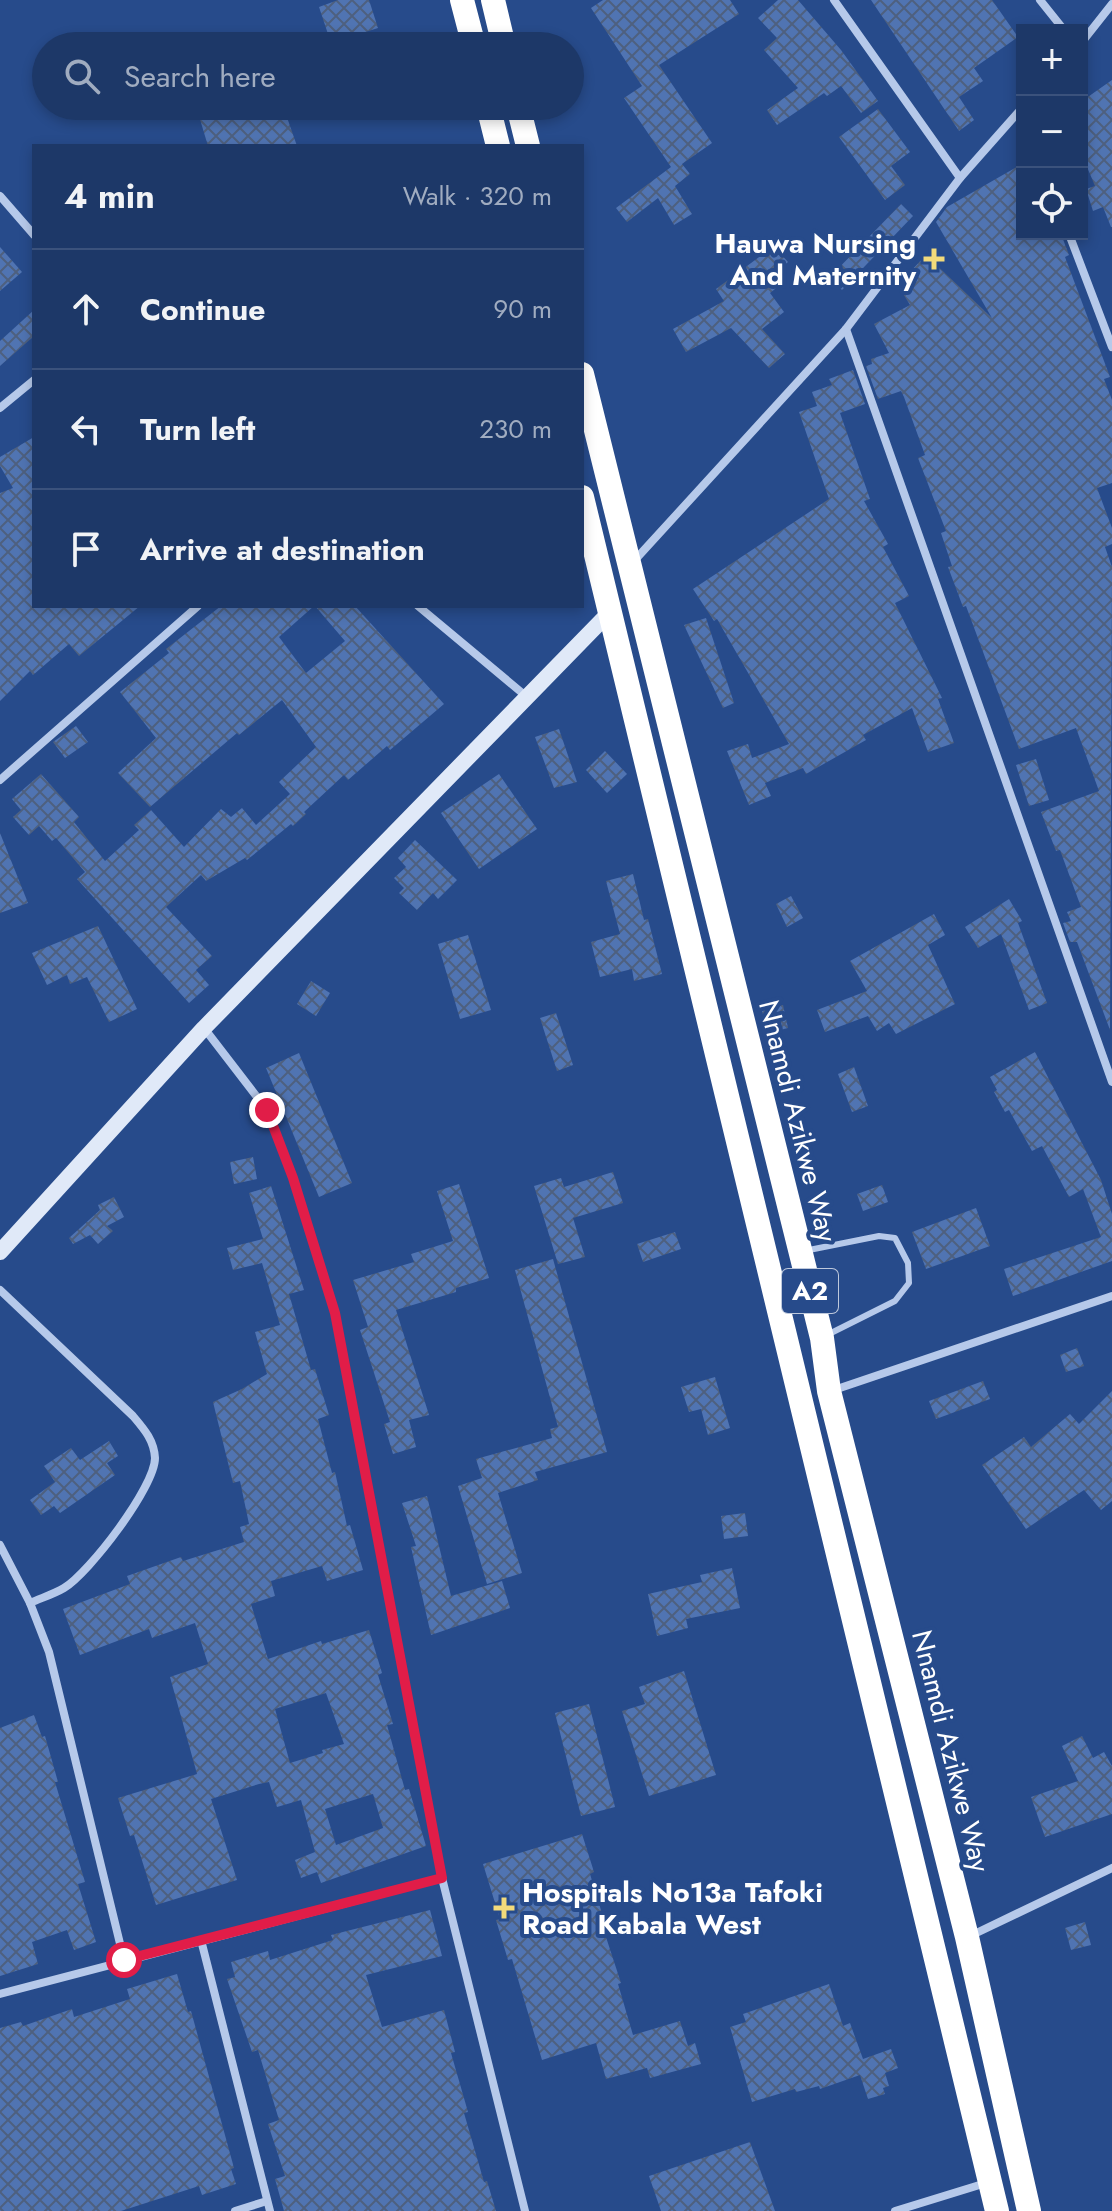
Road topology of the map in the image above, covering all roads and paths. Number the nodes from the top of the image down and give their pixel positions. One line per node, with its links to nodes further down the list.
1 (462, 0): 7 (highway)
2 (493, 0): 8 (highway)
3 (834, 0): 15 (street)
4 (1040, 0): 6 (street)
5 (1112, 4): 9 (street)
6 (1059, 24)
7 (470, 32)
8 (501, 32)
9 (1088, 34)
10 (1016, 117): 15 (street)
11 (492, 120): 13 (highway)
12 (522, 120): 14 (highway)
13 (498, 144)
14 (528, 144)
15 (960, 178): 19 (street)
16 (0, 196): 17 (street)
17 (32, 233)
18 (1071, 240): 20 (street)
19 (846, 329): 25 (street); 32 (street)
20 (1112, 347)
21 (32, 382): 23 (street)
22 (584, 382): 25 (highway, Nnamdi Azikwe Way / A2)
23 (0, 408)
24 (584, 505): 28 (highway, A2)
25 (628, 568): 34 (highway, Nnamdi Azikwe Way / A2)
26 (196, 608): 30 (street)
27 (420, 608): 29 (street)
28 (610, 612): 29 (street); 47 (highway, A2)
29 (527, 697): 31 (street)
30 (0, 780)
31 (204, 1028): 33 (street); 42 (street)
32 (1112, 1082)
33 (0, 1252)
34 (800, 1252): 37 (highway, Nnamdi Azikwe Way / A2); 37 (lane)
35 (0, 1290): 40 (street)
36 (1112, 1296): 38 (street)
37 (822, 1338): 38 (highway, Nnamdi Azikwe Way / A2)
38 (829, 1391): 43 (highway, Nnamdi Azikwe Way / A2)
39 (0, 1545): 40 (street)
40 (30, 1603): 45 (street)
41 (1112, 1868): 43 (street)
42 (442, 1878): 44 (street); 50 (street)
43 (967, 1937): 53 (highway, Nnamdi Azikwe Way / A2)
44 (201, 1940): 45 (street); 48 (street)
45 (124, 1960): 46 (street)
46 (0, 1994)
47 (990, 2182): 51 (street); 52 (highway, A2)
48 (269, 2206): 49 (street)
49 (235, 2211)
50 (525, 2211)
51 (895, 2211)
52 (997, 2211)
53 (1029, 2211)

